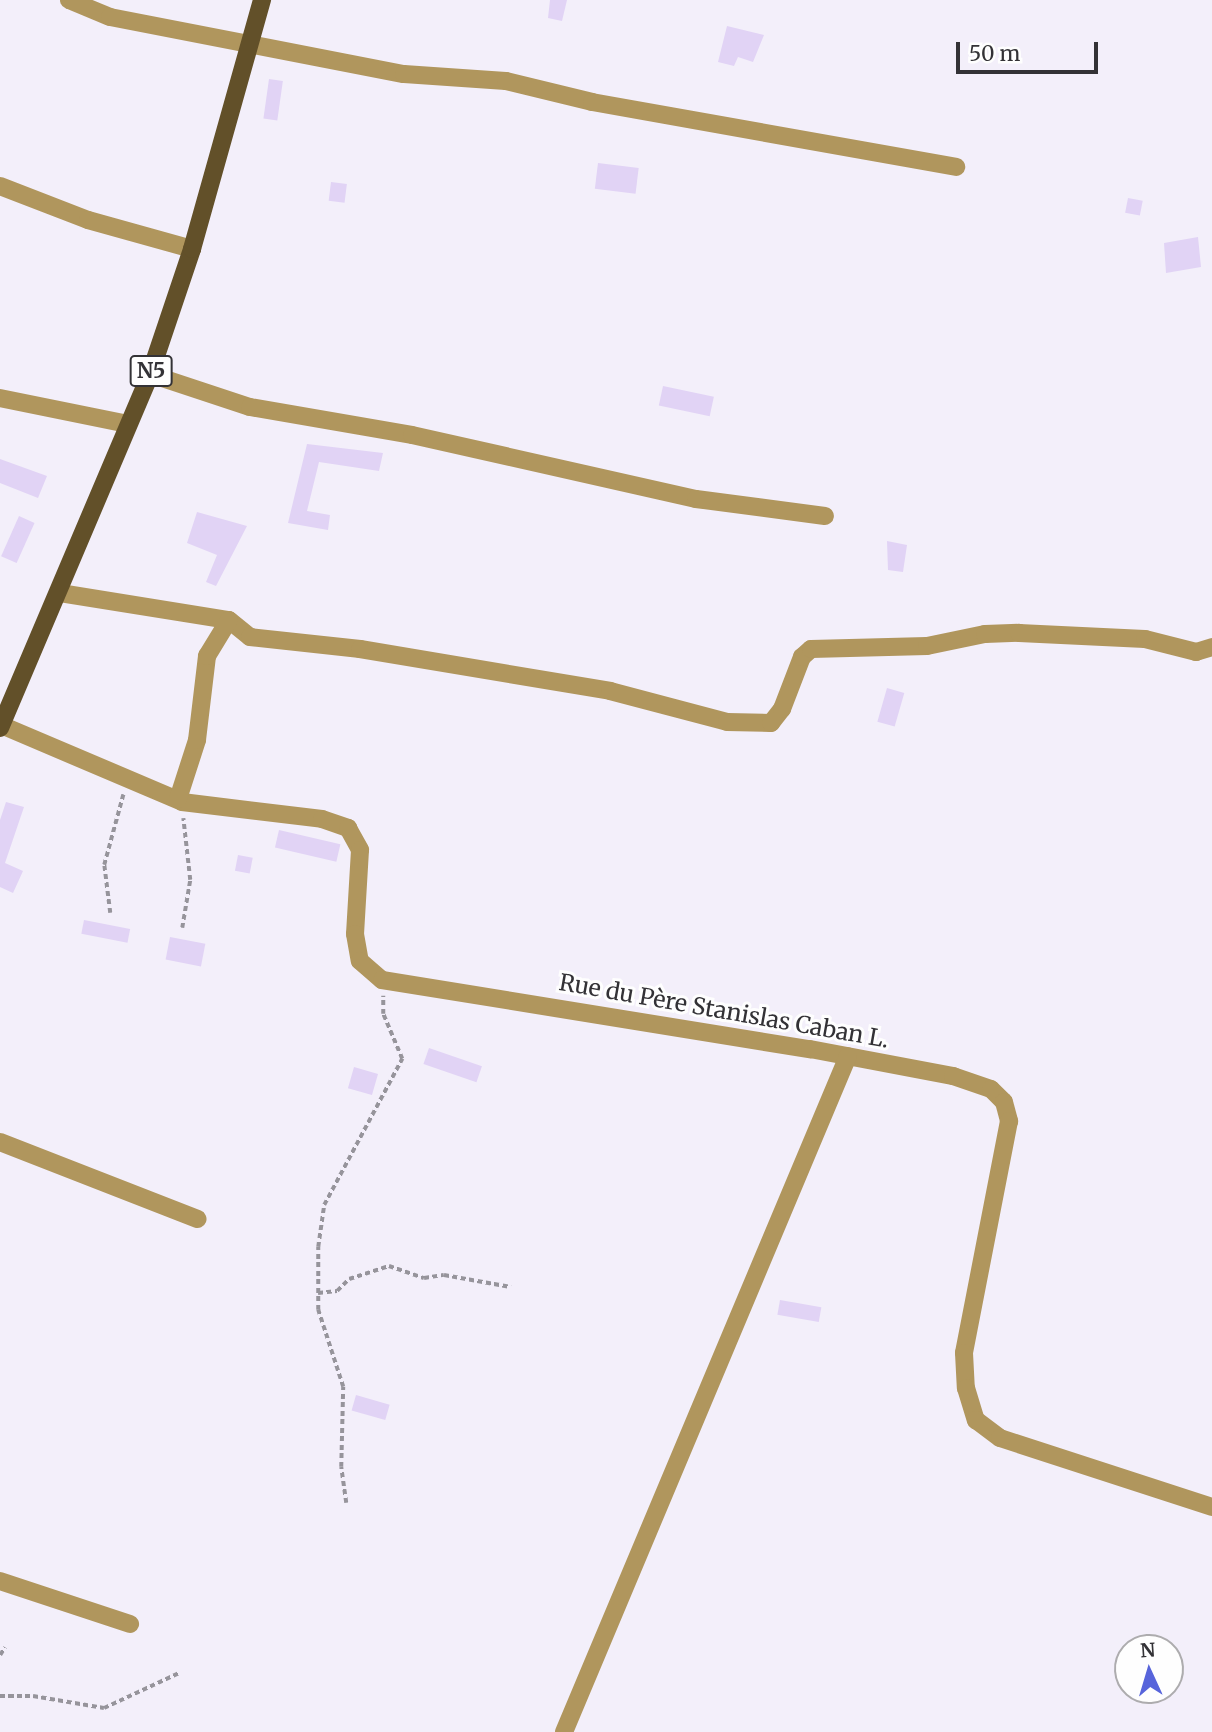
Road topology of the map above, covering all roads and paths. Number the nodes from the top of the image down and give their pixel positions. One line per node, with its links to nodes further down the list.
1 (69, 0): 3 (street)
2 (262, 0): 3 (main road, N5 / N5)
3 (248, 44): 4 (street); 6 (main road, N5 / N5)
4 (956, 167)
5 (0, 186): 6 (street)
6 (192, 249): 7 (main road, N5 / N5)
7 (150, 374): 9 (main road, N5 / N5); 10 (street)
8 (0, 397): 9 (street)
9 (128, 424): 11 (main road, N5 / N5)
10 (825, 516)
11 (60, 593): 12 (street); 14 (main road, N5 / N5)
12 (229, 620): 13 (street); 16 (street)
13 (1212, 647)
14 (1, 726): 15 (street)
15 (127, 779): 16 (street); 17 (path)
16 (180, 800): 18 (path); 19 (street)
17 (110, 913)
18 (182, 928)
19 (382, 980): 20 (street, Rue du Père Stanislas Caban L.); 24 (path)
20 (848, 1056): 26 (street, Rue du Père Stanislas Caban L.); 33 (street)
21 (0, 1142): 22 (street)
22 (198, 1219)
23 (511, 1287): 24 (path)
24 (318, 1293): 25 (path)
25 (346, 1503)
26 (1212, 1507)
27 (0, 1581): 28 (street)
28 (130, 1624)
29 (5, 1647): 30 (path)
30 (0, 1655)
31 (179, 1673): 32 (path)
32 (0, 1696)
33 (564, 1732)

